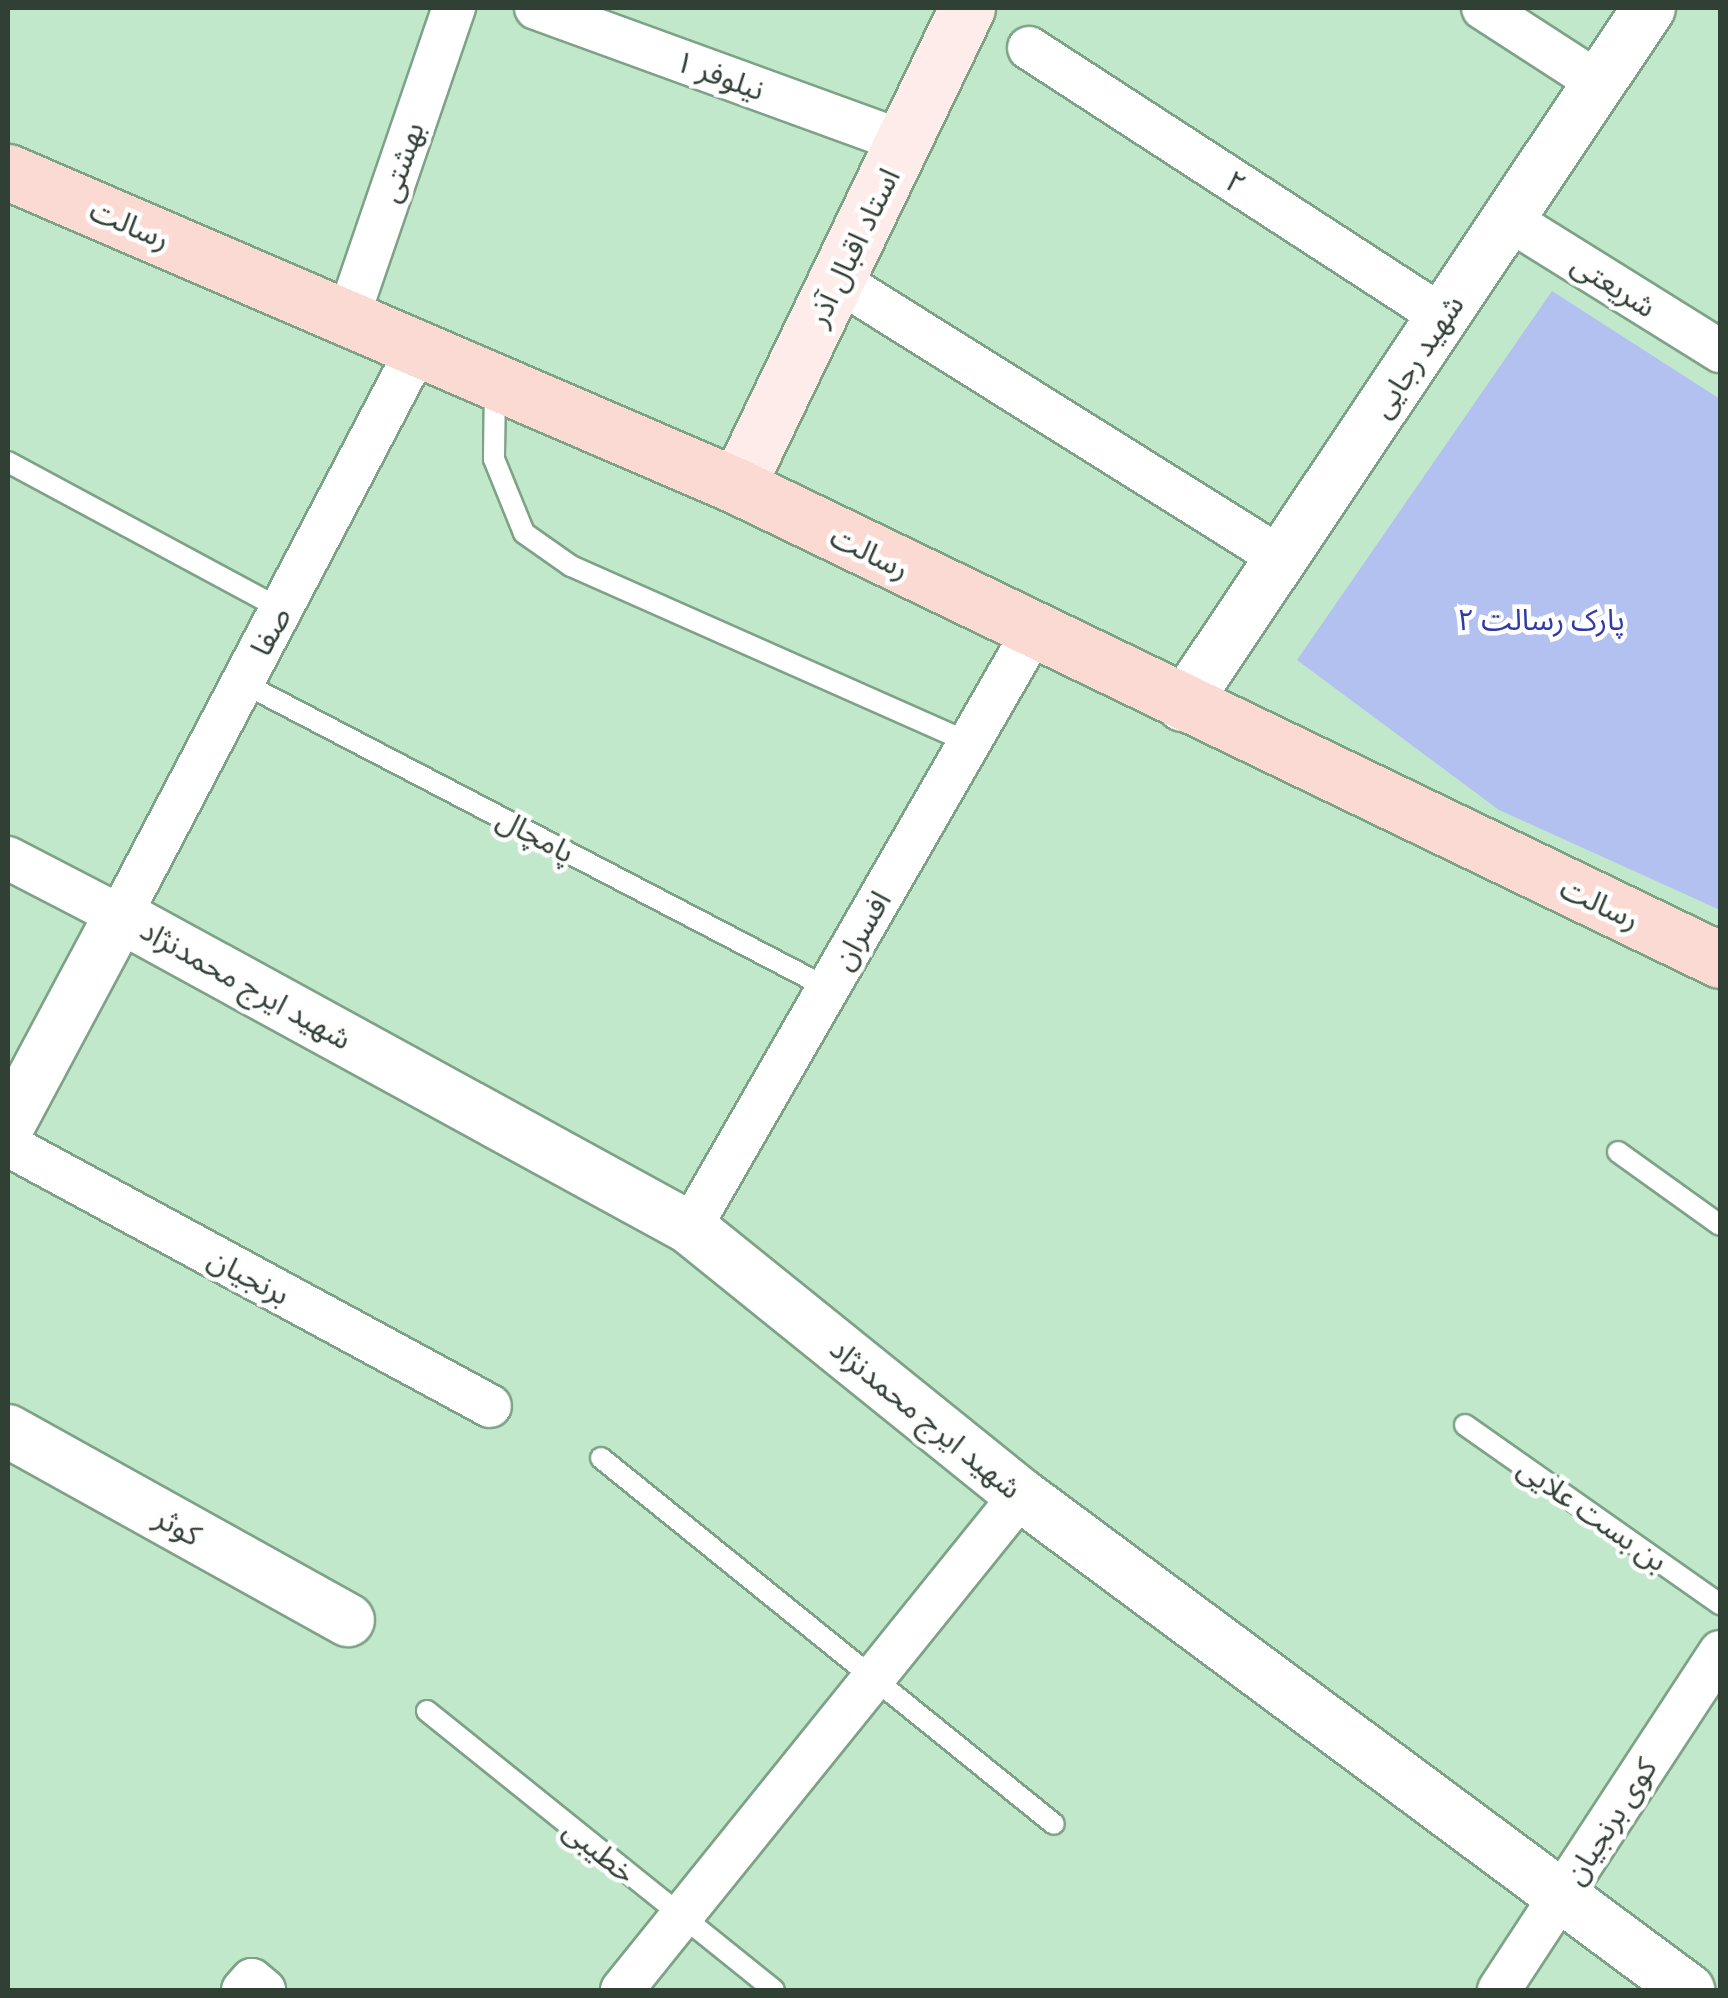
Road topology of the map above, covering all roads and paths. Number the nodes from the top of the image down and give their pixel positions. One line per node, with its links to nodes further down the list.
1 (454, 8): 12 (street, بهشتی)
2 (536, 8): 8 (street, نیلوفر ۱)
3 (967, 8): 8 (main road, استاد اقبال آذر)
4 (1482, 8): 7 (street)
5 (1649, 8): 7 (street, شهید رجایی)
6 (1029, 48): 13 (street, ۲)
7 (1599, 83): 10 (street, شهید رجایی)
8 (904, 142): 11 (main road, استاد اقبال آذر)
9 (8, 172): 12 (main road, رسالت)
10 (1508, 219): 13 (street, شهید رجایی); 15 (street, شریعتی)
11 (837, 280): 18 (main road, استاد اقبال آذر); 19 (street)
12 (348, 316): 14 (main road, رسالت)
13 (1443, 316): 19 (street, شهید رجایی)
14 (419, 346): 16 (main road, رسالت); 20 (street, صفا)
15 (1720, 351)
16 (495, 380): 18 (main road, رسالت); 24 (lane)
17 (8, 462): 20 (lane)
18 (738, 486): 21 (main road, رسالت)
19 (1281, 558): 23 (street, شهید رجایی)
20 (281, 609): 22 (street, صفا)
21 (1032, 632): 23 (main road, رسالت); 24 (street, افسران)
22 (243, 683): 26 (street, صفا); 28 (lane, پامچال)
23 (1184, 705): 27 (main road, رسالت)
24 (969, 742): 28 (street, افسران)
25 (8, 858): 26 (street)
26 (120, 916): 29 (street); 33 (street, شهید ایرج محمدنژاد)
27 (1720, 960)
28 (828, 988): 33 (street, افسران)
29 (8, 1126)
30 (8, 1145): 34 (street, برنجیان)
31 (1618, 1152): 32 (lane)
32 (1720, 1225)
33 (690, 1228): 38 (street, شهید ایرج محمدنژاد)
34 (490, 1406)
35 (1465, 1425): 39 (lane, بن بست علایی)
36 (8, 1431): 40 (street, کوثر)
37 (601, 1458): 42 (lane)
38 (1021, 1495): 42 (street); 45 (street, شهید ایرج محمدنژاد)
39 (1720, 1604)
40 (348, 1620)
41 (1720, 1652): 45 (street, کوی برنجیان)
42 (874, 1678): 44 (lane); 46 (street)
43 (427, 1711): 46 (lane, خطیبی)
44 (1054, 1824)
45 (1558, 1900): 49 (street, کوی برنجیان); 50 (street, شهید ایرج محمدنژاد)
46 (682, 1916): 47 (street); 48 (lane, خطیبی)
47 (622, 1990)
48 (774, 1990)
49 (1498, 1990)
50 (1688, 1990)

